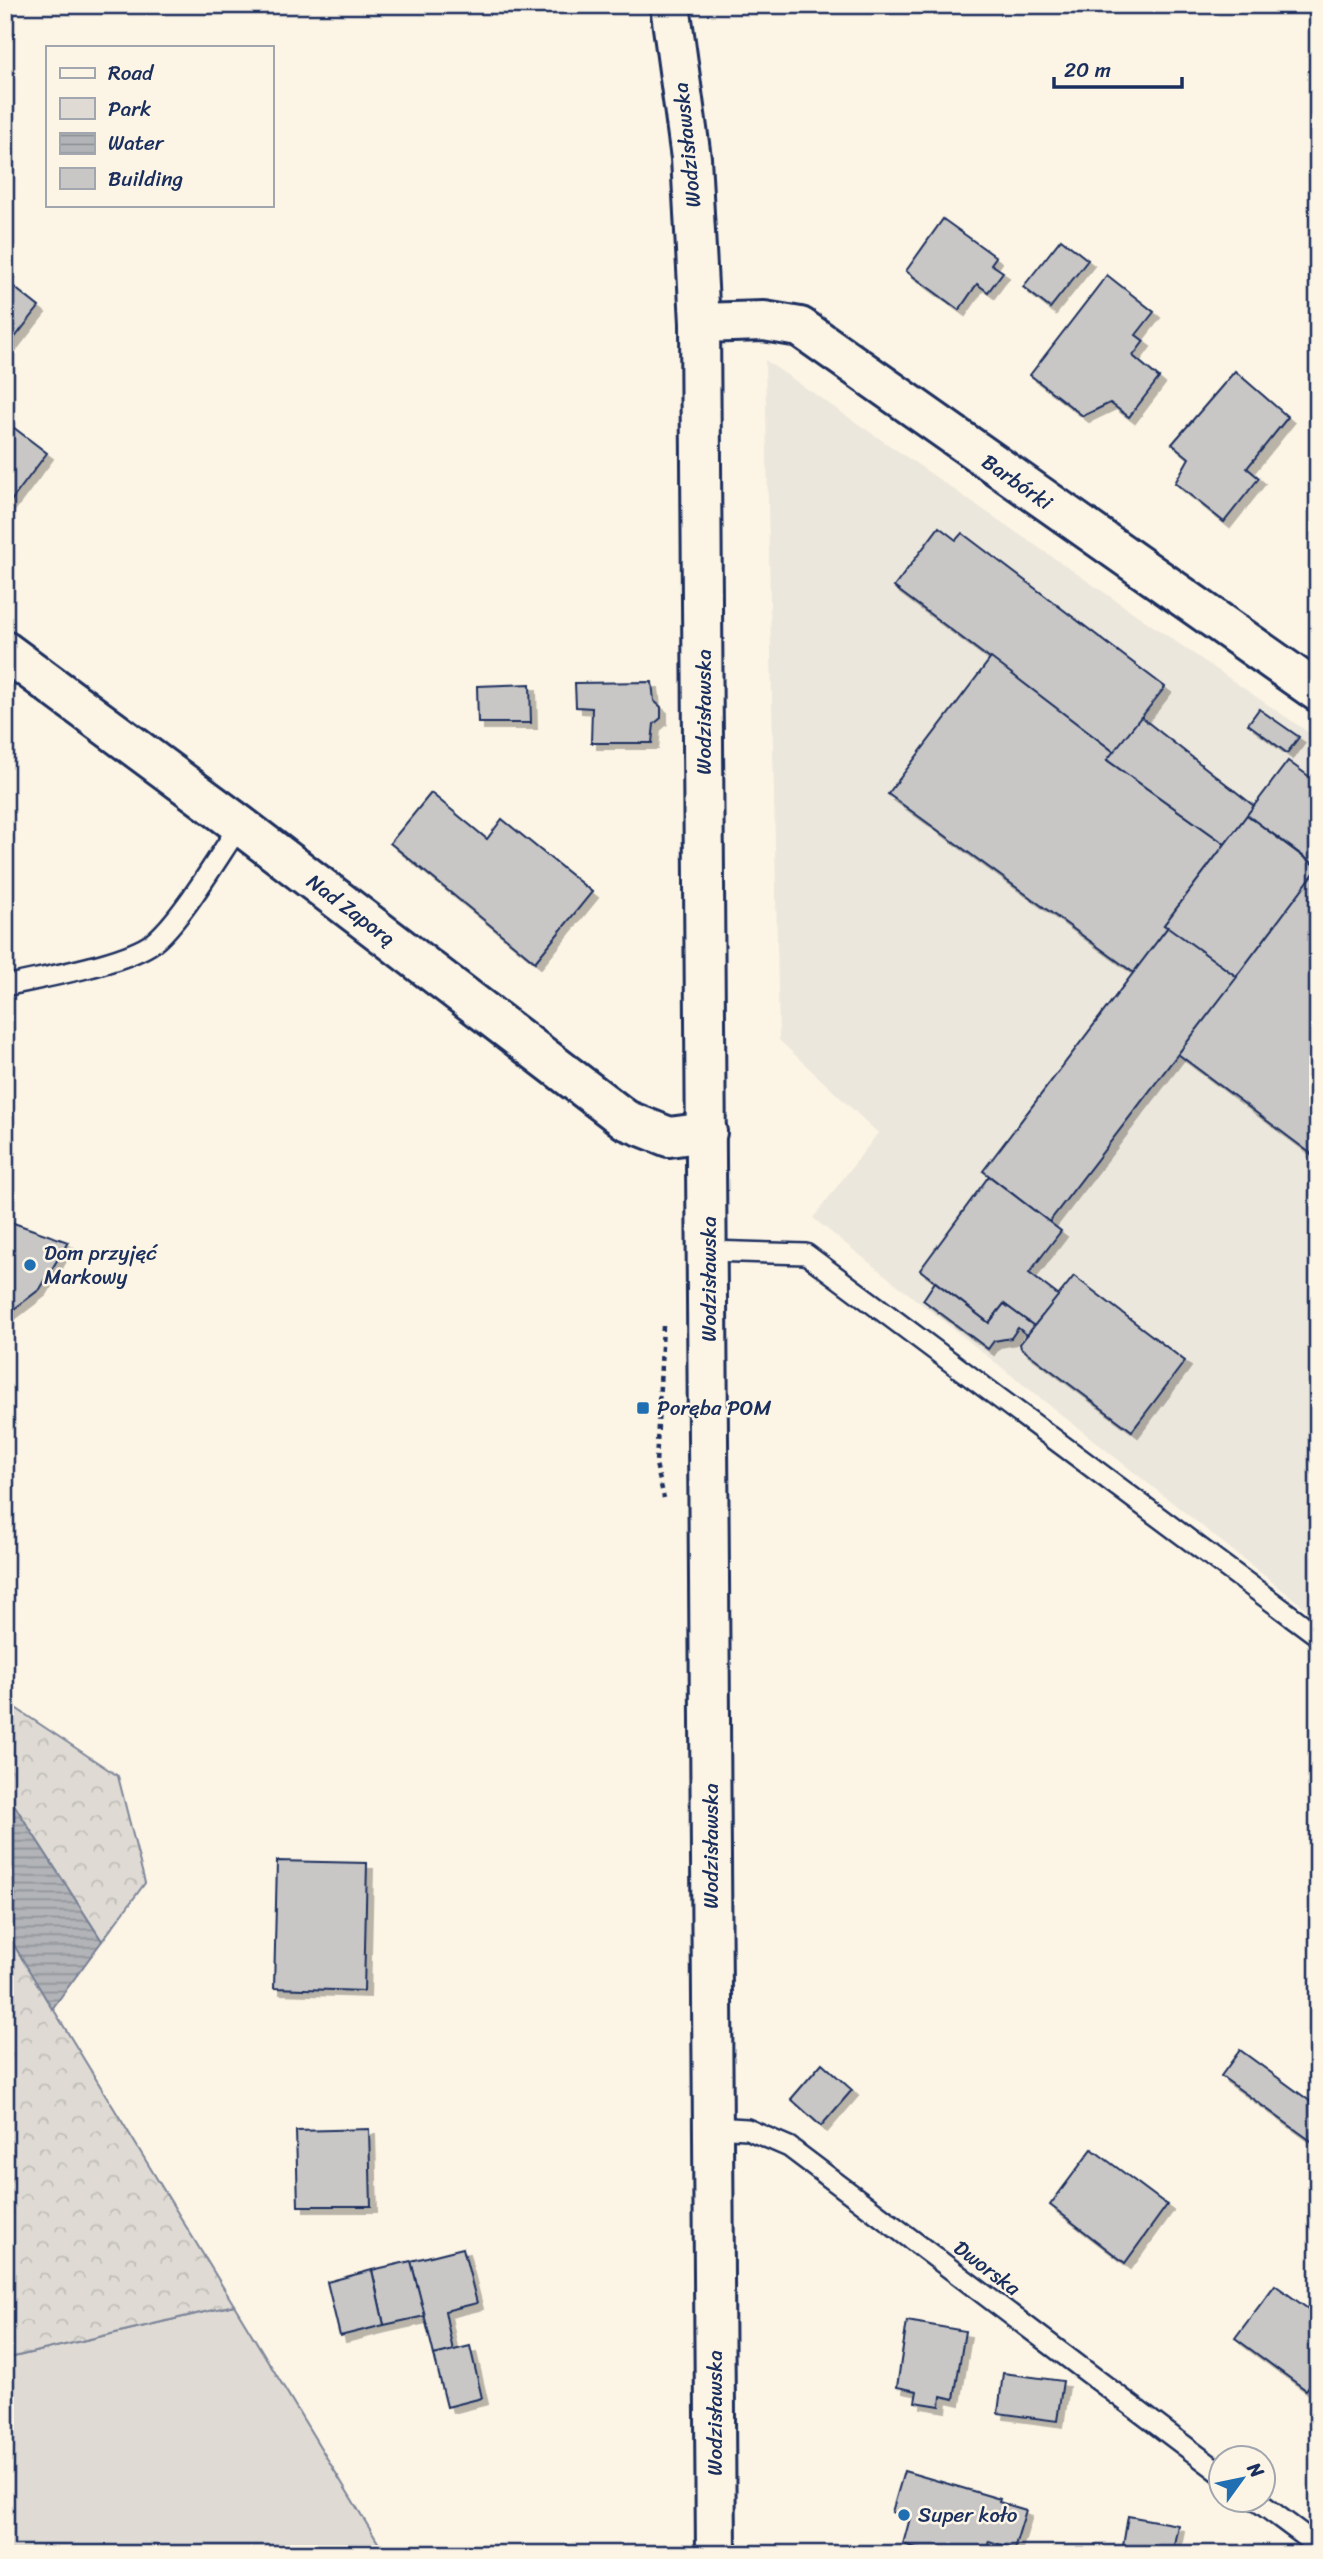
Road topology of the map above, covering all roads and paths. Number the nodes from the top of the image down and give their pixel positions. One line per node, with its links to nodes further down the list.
1 (670, 5): 2 (main road, Wodzisławska)
2 (700, 323): 4 (main road, Barbórki); 7 (main road, Wodzisławska)
3 (5, 651): 5 (main road, Nad Zaporą)
4 (1318, 692)
5 (240, 825): 6 (lane); 7 (main road, Nad Zaporą)
6 (5, 986)
7 (707, 1132): 8 (main road, Wodzisławska)
8 (709, 1251): 9 (lane); 10 (main road, Wodzisławska)
9 (1318, 1636)
10 (713, 2127): 11 (lane, Dworska); 14 (main road, Wodzisławska)
11 (1208, 2463)
12 (1275, 2514): 13 (lane)
13 (1318, 2546)
14 (716, 2554)

